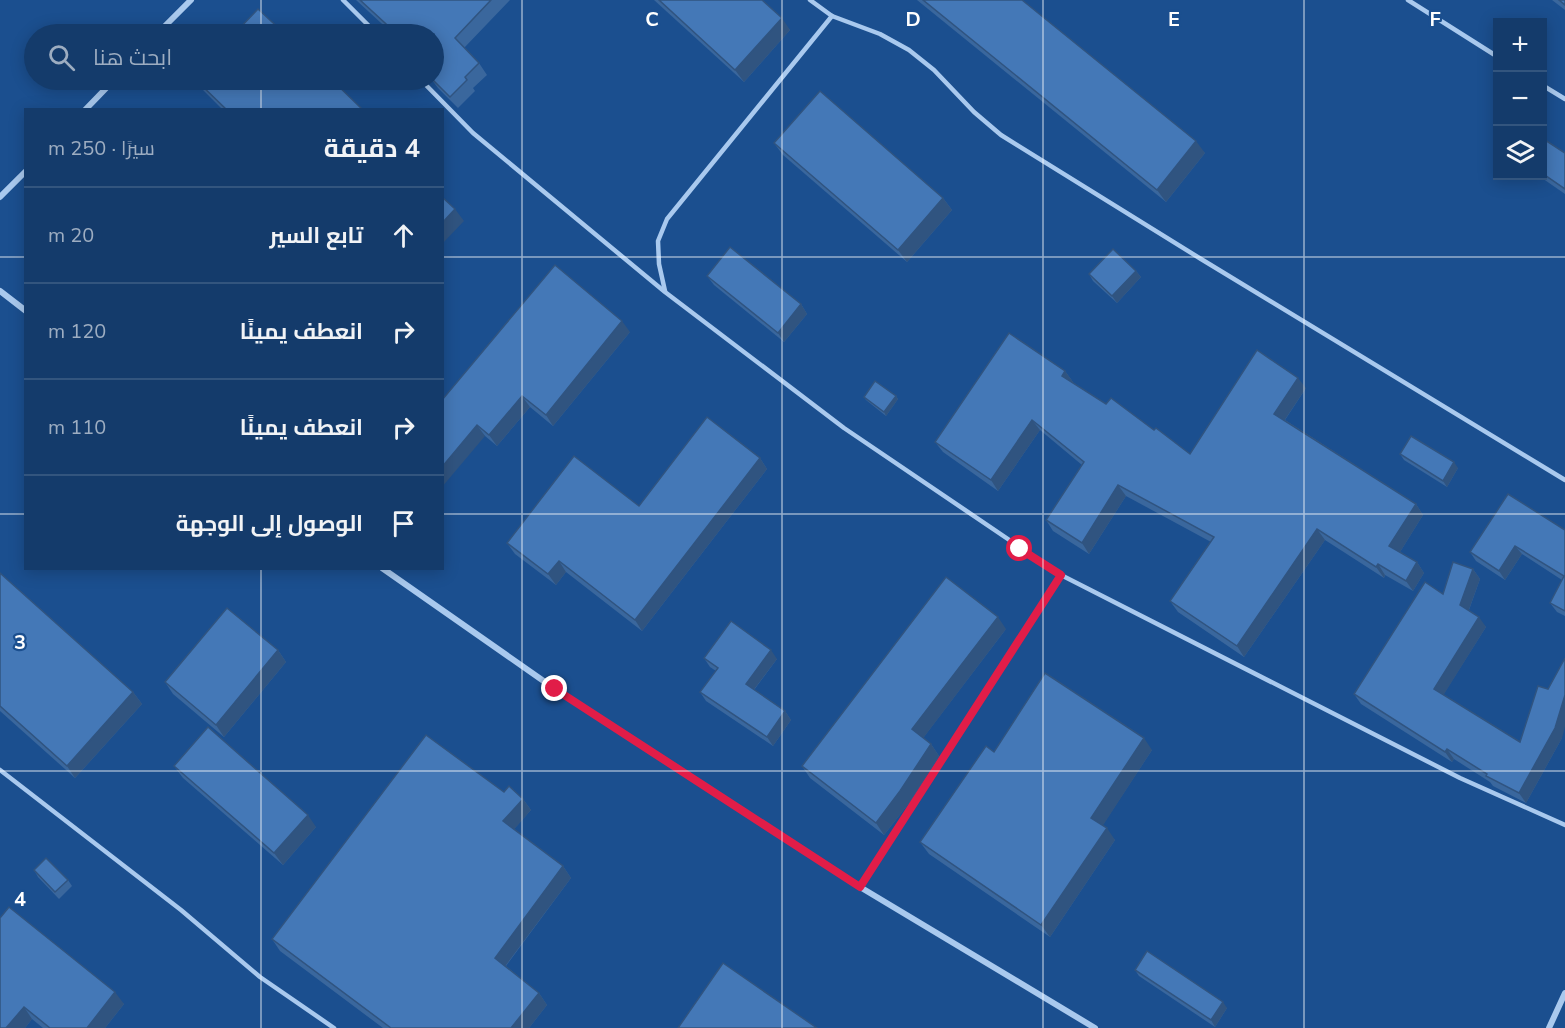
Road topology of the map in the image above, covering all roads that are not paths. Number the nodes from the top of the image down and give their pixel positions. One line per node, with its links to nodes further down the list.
1 (191, 0): 6 (street)
2 (343, 0): 7 (lane)
3 (810, 0): 5 (lane)
4 (1408, 0): 8 (lane)
5 (832, 16): 17 (lane); 19 (lane)
6 (167, 24)
7 (367, 24)
8 (1493, 54)
9 (1547, 88): 12 (lane)
10 (104, 90): 13 (street)
11 (431, 90): 17 (lane)
12 (1565, 99)
13 (87, 108)
14 (24, 173): 15 (street)
15 (0, 197)
16 (0, 291): 18 (street)
17 (665, 292): 21 (lane)
18 (24, 309)
19 (1565, 480)
20 (385, 570): 24 (street)
21 (1061, 575): 23 (lane); 24 (lane)
22 (0, 770): 26 (lane)
23 (1565, 825)
24 (860, 887): 27 (street)
25 (1565, 993): 28 (street)
26 (334, 1028)
27 (1095, 1028)
28 (1549, 1028)

